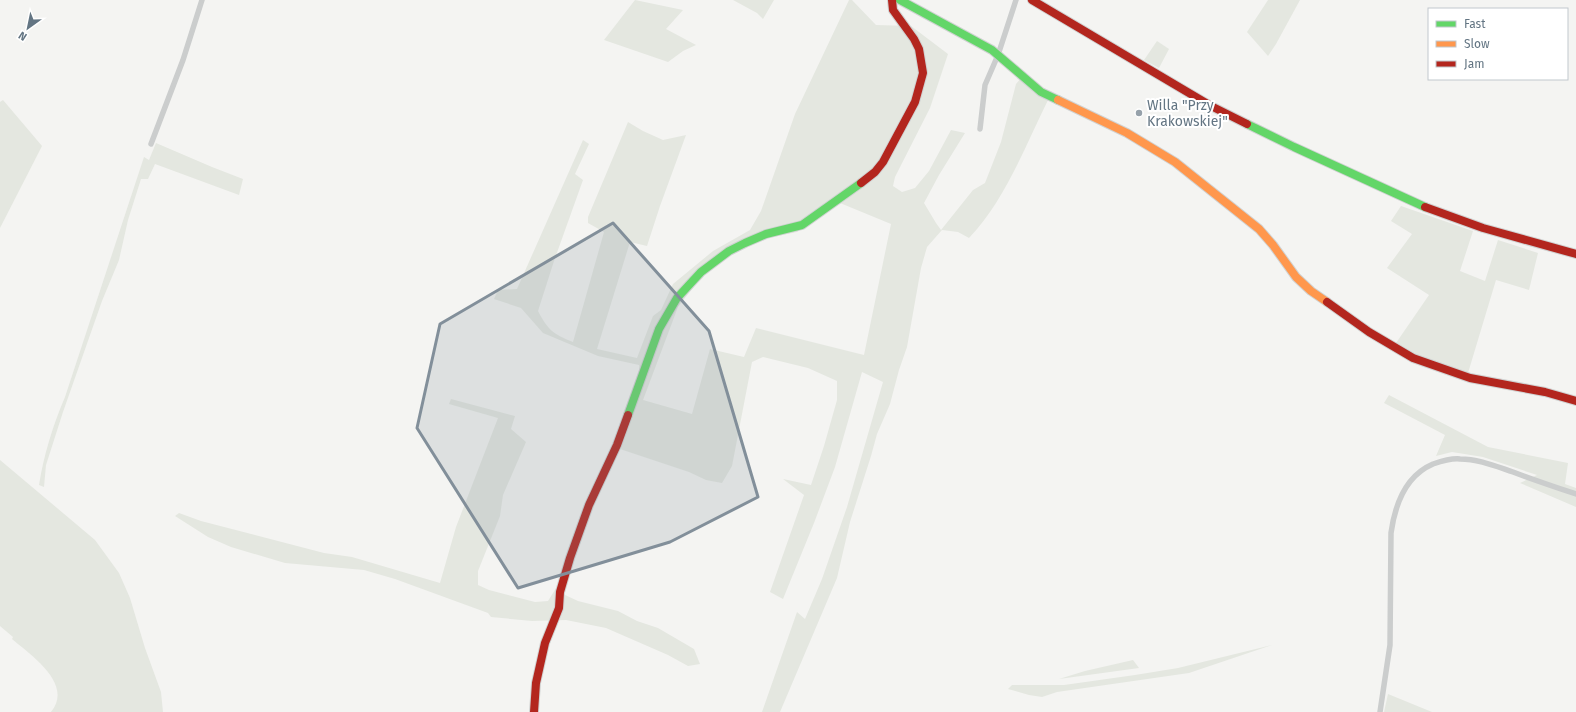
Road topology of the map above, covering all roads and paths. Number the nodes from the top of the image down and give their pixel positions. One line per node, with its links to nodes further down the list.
1 (202, 0): 8 (street)
2 (892, 0): 12 (street)
3 (900, 0): 6 (street)
4 (1016, 0): 6 (street)
5 (1032, 0): 9 (street)
6 (998, 55): 7 (street); 10 (street)
7 (980, 129)
8 (151, 144)
9 (1576, 254)
10 (1576, 401)
11 (1576, 494): 13 (street)
12 (534, 712)
13 (1380, 712)

